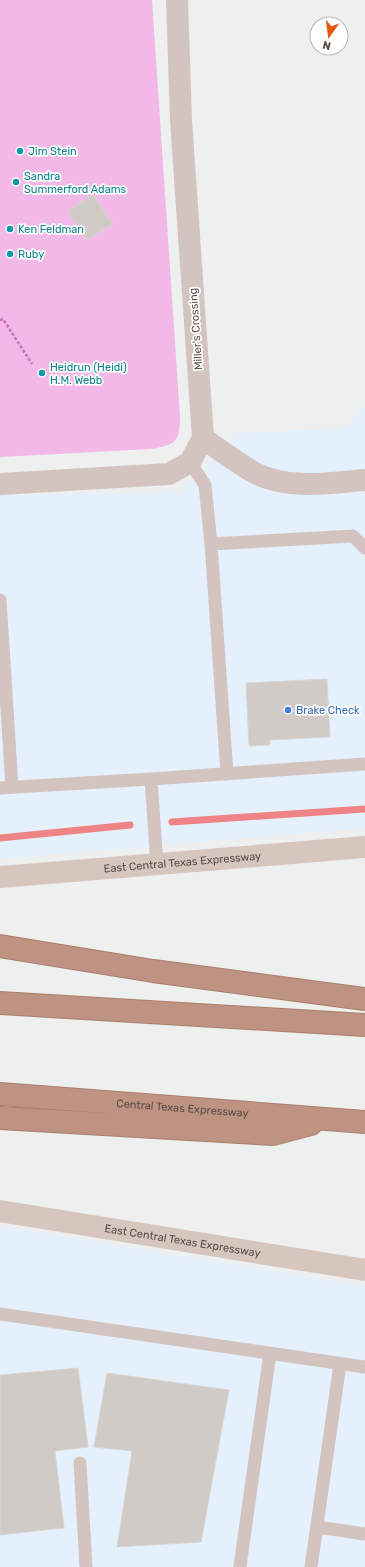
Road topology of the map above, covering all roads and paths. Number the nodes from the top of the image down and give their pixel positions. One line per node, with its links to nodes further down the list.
1 (177, 0): 4 (street, Miller's Crossing)
2 (0, 320): 3 (path)
3 (32, 364)
4 (203, 438): 5 (street); 6 (street)
5 (190, 462): 7 (street); 8 (lane)
6 (365, 480)
7 (0, 484)
8 (211, 544): 9 (lane); 13 (lane)
9 (365, 548)
10 (0, 600): 11 (lane)
11 (1, 637): 15 (lane)
12 (365, 764): 13 (lane)
13 (227, 774): 14 (lane)
14 (151, 779): 15 (lane); 19 (lane)
15 (6, 788)
16 (365, 847): 17 (main road, East Central Texas Expressway)
17 (338, 850): 18 (main road); 19 (main road, East Central Texas Expressway)
18 (365, 854)
19 (157, 865): 20 (main road, East Central Texas Expressway)
20 (0, 877)
21 (0, 946): 22 (highway)
22 (365, 999)
23 (0, 1004): 24 (highway)
24 (365, 1026)
25 (0, 1094): 27 (highway, Central Texas Expressway)
26 (0, 1118): 27 (highway)
27 (327, 1120): 28 (highway, Central Texas Expressway)
28 (365, 1122)
29 (0, 1211): 30 (main road, East Central Texas Expressway)
30 (365, 1270)
31 (0, 1314): 32 (lane)
32 (270, 1353): 33 (lane); 38 (lane)
33 (340, 1364): 34 (lane); 36 (lane)
34 (365, 1367)
35 (80, 1463): 39 (lane)
36 (317, 1527): 37 (lane); 40 (lane)
37 (365, 1534)
38 (240, 1566)
39 (86, 1567)
40 (311, 1567)

